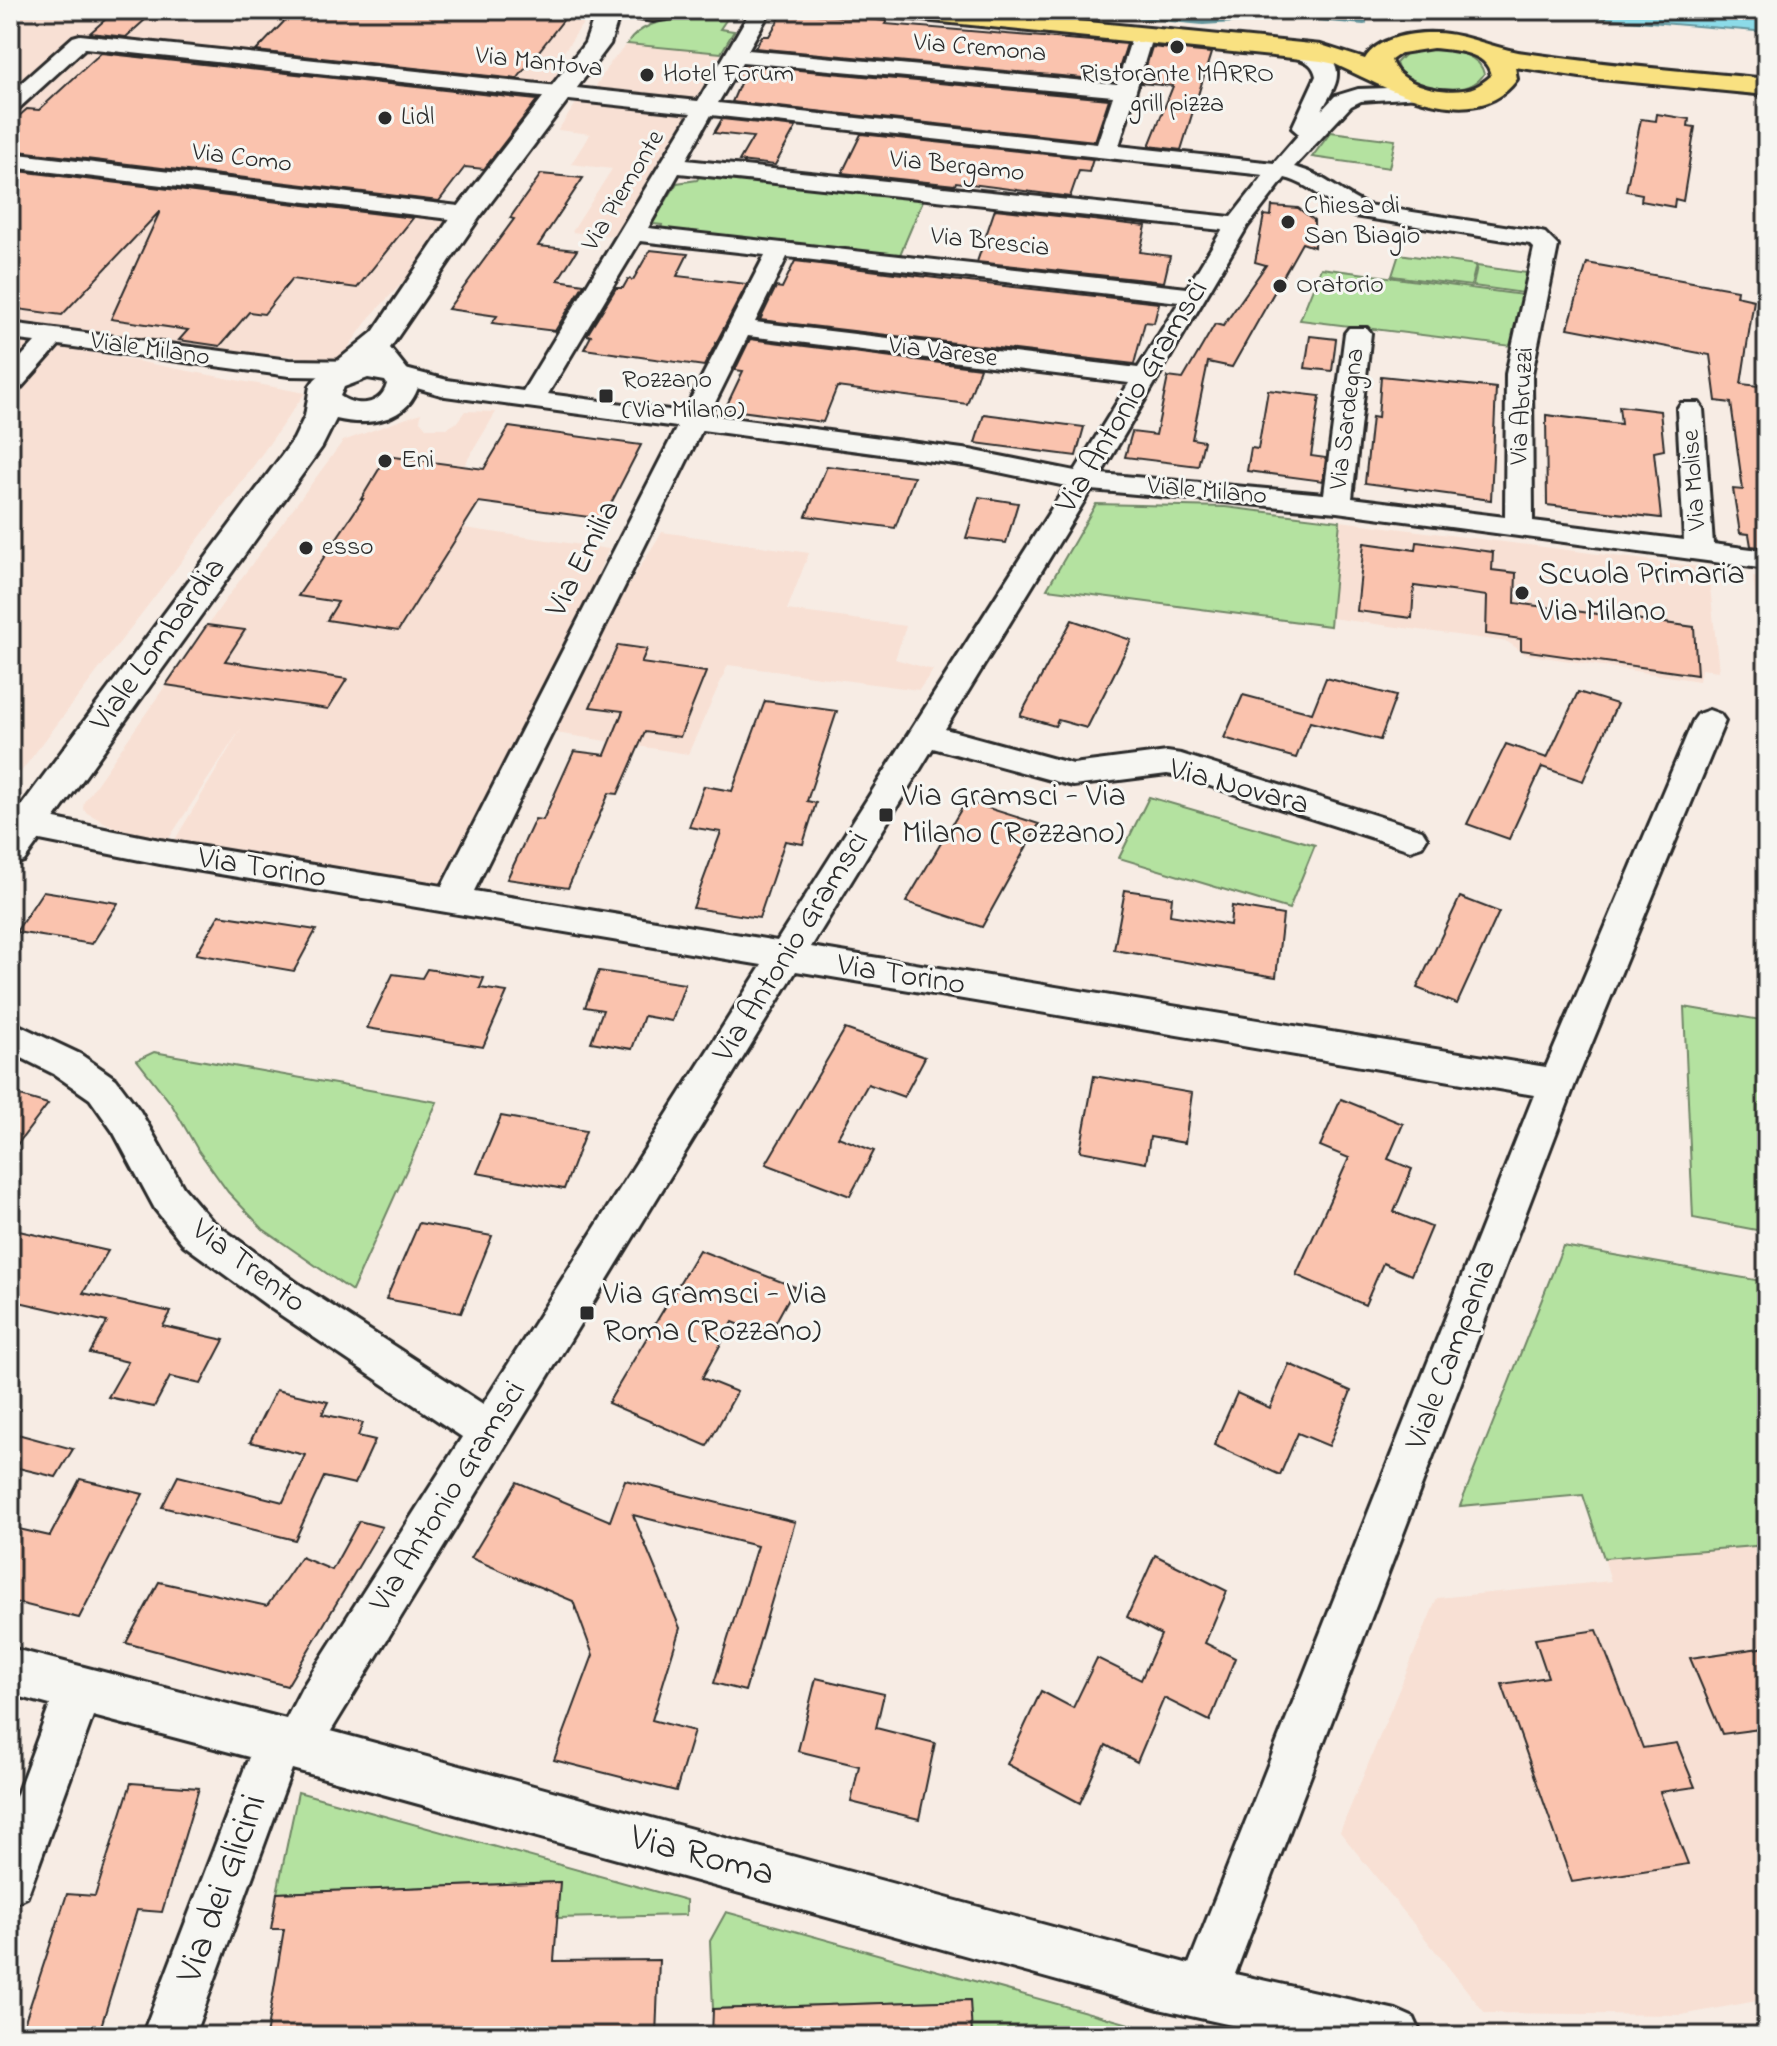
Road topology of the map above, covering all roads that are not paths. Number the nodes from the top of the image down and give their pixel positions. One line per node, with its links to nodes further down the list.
1 (609, 10): 8 (street)
2 (621, 10): 6 (main road)
3 (761, 10): 11 (street, Via Piemonte)
4 (893, 10): 7 (main road)
5 (962, 10): 9 (main road)
6 (678, 12): 8 (street)
7 (1143, 34): 10 (main road); 16 (street)
8 (597, 44): 18 (street)
9 (1393, 46): 12 (main road); 13 (main road)
10 (1288, 49): 13 (main road); 24 (street, Via Antonio Gramsci)
11 (736, 55): 16 (street, Via Cremona); 21 (street, Via Piemonte)
12 (1492, 56): 14 (main road); 15 (main road)
13 (1382, 76): 17 (main road)
14 (1499, 86): 17 (main road); 19 (main road)
15 (1767, 87)
16 (1124, 91): 22 (street)
17 (1411, 92): 24 (street, Via Antonio Gramsci)
18 (561, 94): 20 (street, Via Mantova); 21 (street, Via Mantova); 26 (street)
19 (1767, 97)
20 (10, 104)
21 (705, 109): 22 (street, Via Mantova); 25 (street, Via Piemonte)
22 (1106, 151): 24 (street, Via Mantova)
23 (10, 160): 26 (street, Via Como)
24 (1287, 161): 27 (street, Via Antonio Gramsci); 29 (street, Via Mantova)
25 (672, 165): 27 (street, Via Bergamo); 28 (street, Via Piemonte)
26 (467, 214): 36 (street)
27 (1237, 225): 31 (street, Via Antonio Gramsci)
28 (633, 233): 30 (street, Via Brescia); 42 (street, Via Piemonte)
29 (1543, 240): 49 (street, Via Abruzzi)
30 (779, 250): 31 (street, Via Brescia); 32 (street, Via Emilia)
31 (1194, 296): 38 (street, Via Antonio Gramsci)
32 (741, 328): 38 (street, Via Varese); 45 (street, Via Emilia)
33 (10, 331): 35 (street, Viale Milano)
34 (1358, 333): 48 (street, Via Sardegna)
35 (53, 337): 39 (street, Viale Milano); 40 (street)
36 (384, 338): 37 (street); 39 (street)
37 (394, 374): 39 (street); 41 (street, Viale Milano); 43 (street)
38 (1146, 377): 47 (street, Via Antonio Gramsci)
39 (339, 382): 43 (street); 46 (street, Viale Lombardia)
40 (10, 384)
41 (457, 390): 42 (street, Viale Milano); 43 (street, Viale Milano)
42 (532, 398): 45 (street, Viale Milano)
43 (380, 409): 46 (street, Viale Lombardia)
44 (1690, 409): 50 (street, Via Molise)
45 (694, 420): 47 (street, Viale Milano); 56 (street, Via Emilia)
46 (310, 440): 54 (street, Viale Lombardia)
47 (1082, 481): 48 (street, Viale Milano); 53 (street, Via Antonio Gramsci)
48 (1337, 504): 49 (street, Viale Milano)
49 (1519, 527): 50 (street, Viale Milano)
50 (1699, 551): 51 (street, Viale Milano)
51 (1767, 560)
52 (1709, 721): 59 (street, Viale Campania)
53 (926, 735): 55 (street, Via Novara); 57 (street, Via Antonio Gramsci)
54 (16, 833): 56 (street, Via Torino)
55 (1410, 838)
56 (452, 901): 57 (street, Via Torino)
57 (787, 955): 59 (street, Via Torino); 60 (street, Via Antonio Gramsci)
58 (10, 1035): 60 (street, Via Trento)
59 (1557, 1084): 65 (street, Viale Campania)
60 (491, 1432): 63 (street, Via Antonio Gramsci)
61 (10, 1671): 62 (street, Via Roma)
62 (79, 1690): 63 (street, Via Roma); 64 (street)
63 (287, 1745): 65 (street, Via Roma); 66 (street, Via dei Glicini)
64 (15, 1852)
65 (1203, 1992): 67 (street, Via Roma)
66 (168, 2036)
67 (1396, 2036)

